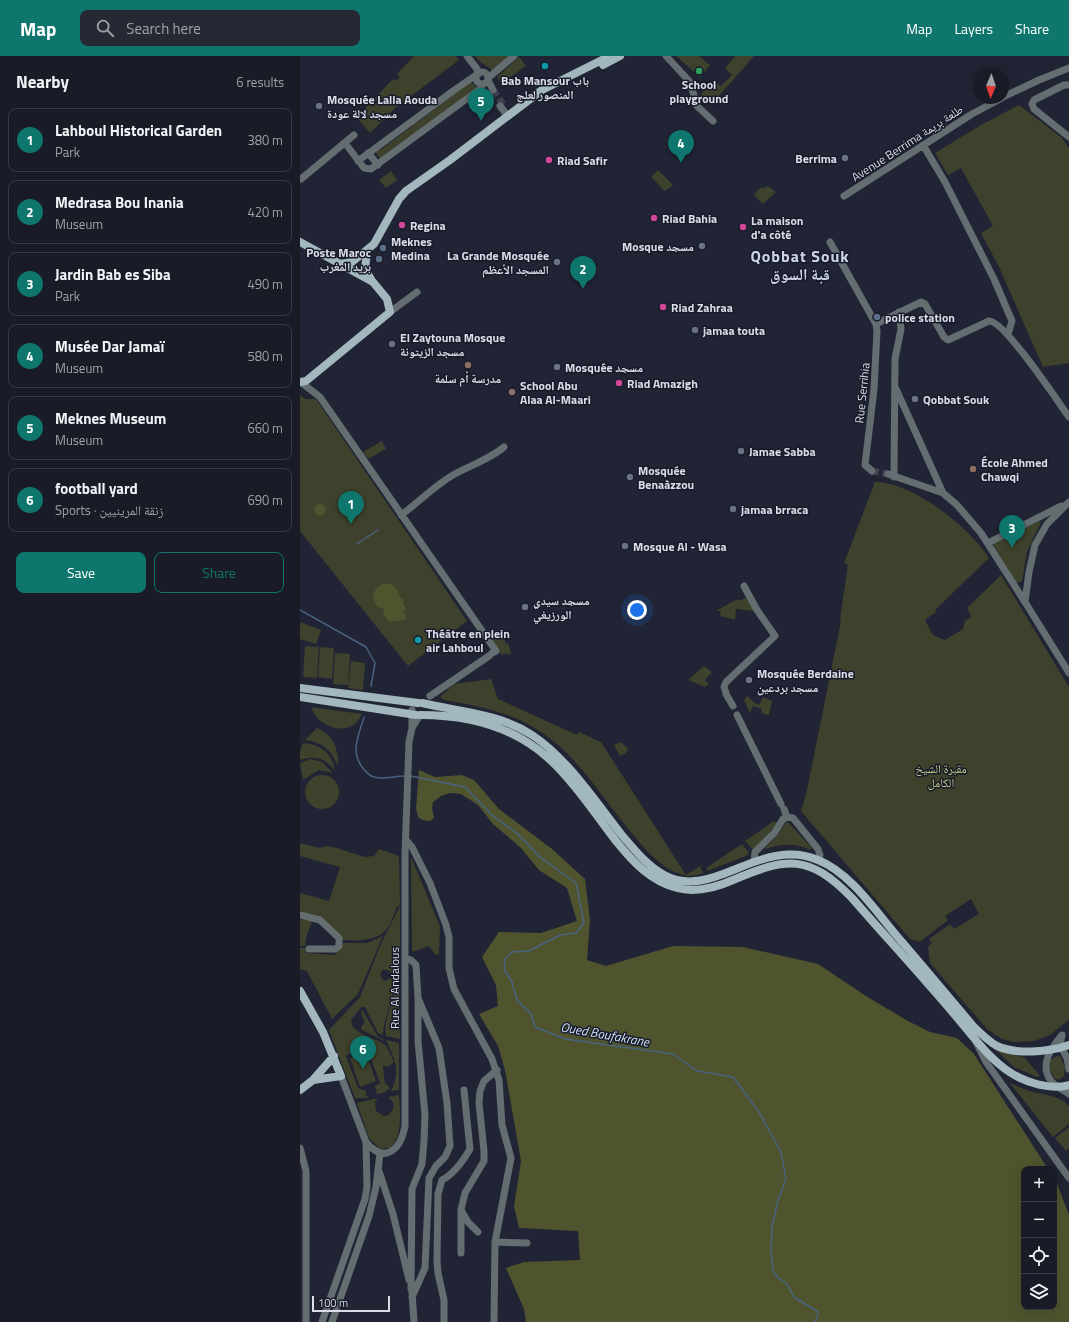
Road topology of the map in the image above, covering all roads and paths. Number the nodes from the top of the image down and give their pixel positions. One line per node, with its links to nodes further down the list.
1 (467, 56): 8 (street)
2 (514, 56): 9 (street)
3 (610, 56): 13 (main road)
4 (620, 56): 13 (main road)
5 (666, 56): 17 (street)
6 (1069, 68): 7 (street, Avenue Berrima طلعة بريمة)
7 (1058, 72): 10 (street); 12 (street, Avenue Berrima طلعة بريمة)
8 (477, 75): 9 (street); 9 (street); 22 (street)
9 (486, 81): 11 (street); 24 (street)
10 (1066, 85): 19 (street)
11 (492, 91)
12 (1009, 95)
13 (525, 103): 16 (main road)
14 (991, 104): 21 (street, Avenue Berrima طلعة بريمة)
15 (502, 105): 16 (street)
16 (509, 115): 29 (main road)
17 (713, 121)
18 (354, 135): 20 (street)
19 (1069, 137)
20 (344, 143): 23 (street); 25 (street)
21 (923, 144): 26 (street, Avenue Berrima طلعة بريمة); 36 (street)
22 (368, 153): 23 (street); 24 (street)
23 (358, 161): 24 (street)
24 (378, 165)
25 (301, 179)
26 (844, 196)
27 (300, 242): 30 (main road)
28 (830, 242): 35 (street)
29 (367, 252): 30 (main road); 31 (main road)
30 (340, 264): 31 (main road)
31 (373, 282): 33 (main road)
32 (417, 292): 33 (street)
33 (390, 312): 37 (main road)
34 (899, 312): 35 (street); 36 (street); 38 (street)
35 (876, 324): 41 (street, Rue Serrihia)
36 (1008, 334): 39 (street)
37 (301, 382): 44 (street)
38 (894, 385): 42 (street); 42 (street)
39 (1069, 417)
40 (504, 447): 44 (street)
41 (872, 471)
42 (943, 493): 45 (street)
43 (1068, 502): 45 (street); 47 (street)
44 (401, 515): 51 (street)
45 (988, 543): 47 (street)
46 (744, 586): 52 (street)
47 (1025, 602): 48 (street)
48 (1069, 673)
49 (300, 688): 51 (main road)
50 (300, 697): 51 (main road)
51 (420, 708): 53 (street, Rue Al Andalous); 59 (main road); 60 (main road)
52 (787, 817): 54 (street); 55 (street)
53 (406, 840): 64 (street, Rue Al Andalous); 74 (street)
54 (818, 849): 56 (street); 61 (street)
55 (755, 852): 57 (street); 59 (street)
56 (819, 860): 57 (main road); 58 (main road); 61 (main road)
57 (754, 862): 59 (main road); 60 (main road)
58 (808, 865): 60 (main road); 69 (main road)
59 (744, 866)
60 (764, 867)
61 (835, 869): 71 (main road)
62 (300, 915): 63 (street)
63 (309, 949)
64 (405, 958): 66 (street); 87 (street, Rue Al Andalous)
65 (300, 991): 72 (main road)
66 (418, 998): 89 (street); 100 (street)
67 (1069, 1030): 68 (street)
68 (1062, 1036): 70 (street); 71 (street)
69 (975, 1040): 79 (main road); 90 (street)
70 (1065, 1046): 71 (main road); 73 (street)
71 (1052, 1049): 79 (street)
72 (334, 1056): 75 (main road); 77 (main road)
73 (1069, 1069)
74 (497, 1070): 84 (street); 95 (street)
75 (341, 1076): 77 (main road); 85 (street)
76 (1069, 1079): 79 (street)
77 (313, 1080): 80 (main road)
78 (1069, 1085): 79 (main road)
79 (1059, 1087): 82 (street)
80 (300, 1090)
81 (464, 1090): 83 (street)
82 (1069, 1094)
83 (468, 1125): 84 (street); 91 (street)
84 (482, 1127): 92 (street)
85 (366, 1142): 87 (street); 98 (street)
86 (300, 1148): 94 (street)
87 (380, 1152): 88 (street)
88 (379, 1168): 99 (street); 100 (street)
89 (429, 1178): 91 (street); 100 (street)
90 (1069, 1178)
91 (442, 1180): 106 (street)
92 (461, 1210): 93 (street); 97 (street)
93 (478, 1232)
94 (303, 1234): 102 (street)
95 (495, 1242): 96 (street); 101 (street)
96 (527, 1243)
97 (461, 1253)
98 (338, 1278): 99 (street); 103 (street)
99 (346, 1282): 104 (street)
100 (412, 1293): 105 (street)
101 (494, 1321)
102 (306, 1322)
103 (322, 1322)
104 (332, 1322)
105 (414, 1322)
106 (444, 1322)

